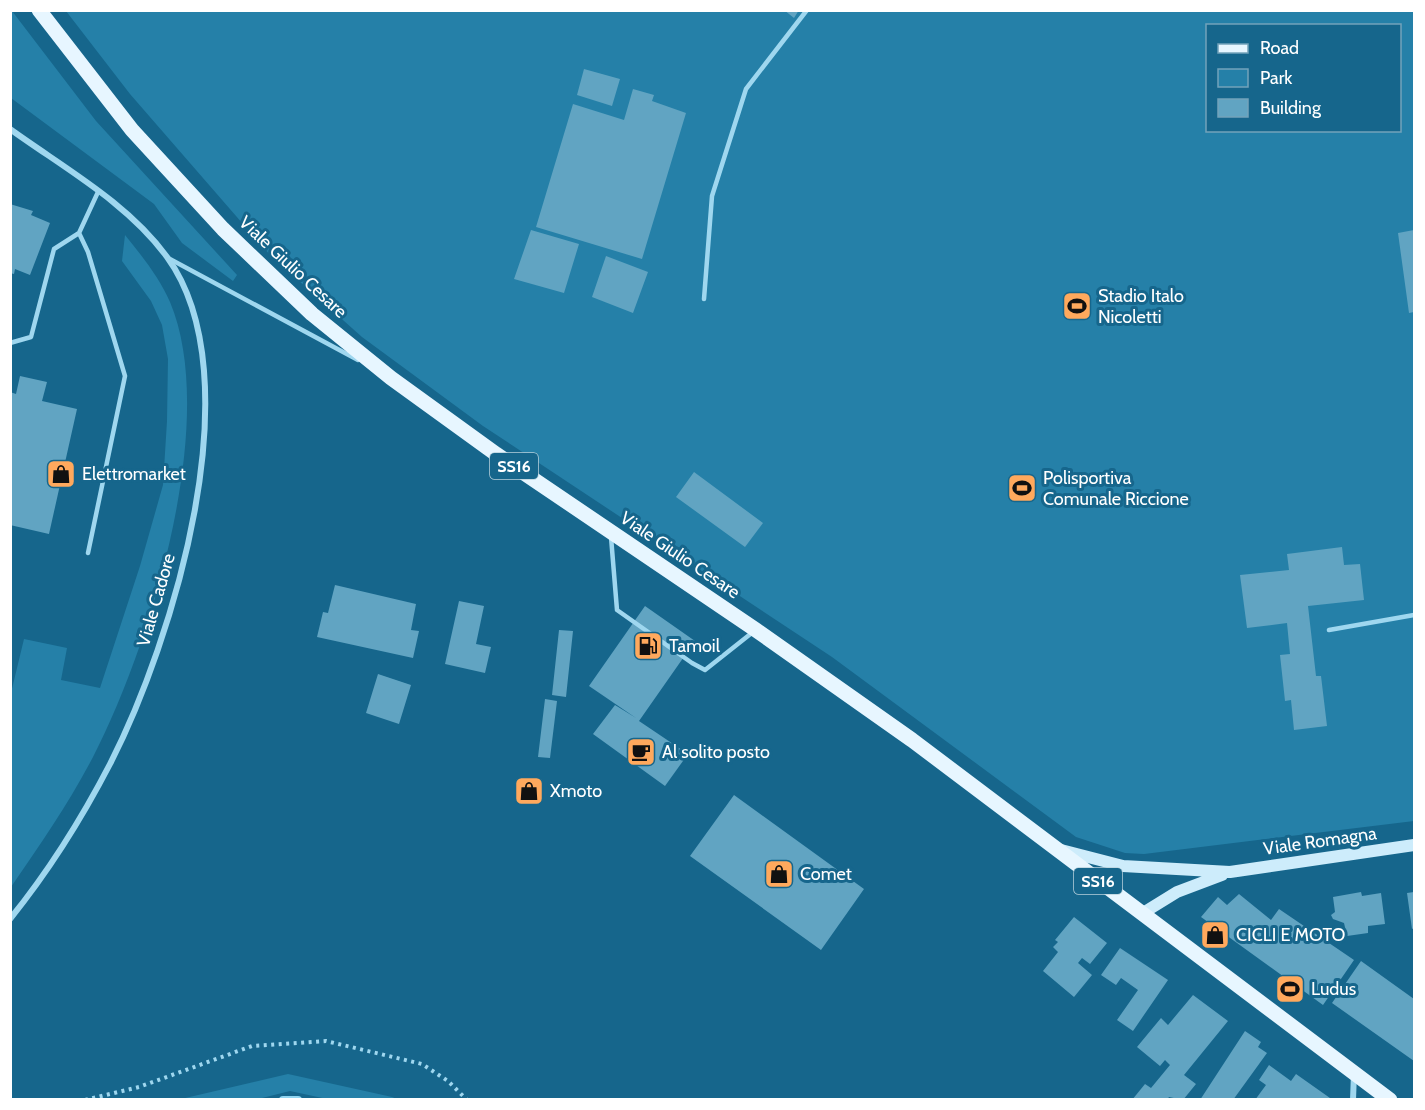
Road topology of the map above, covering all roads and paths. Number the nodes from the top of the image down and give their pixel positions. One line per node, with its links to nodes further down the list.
1 (39, 10): 9 (main road, Viale Giulio Cesare / SS16)
2 (807, 10): 7 (lane)
3 (10, 129): 4 (street)
4 (98, 192): 5 (lane); 6 (street)
5 (79, 233): 8 (lane); 11 (lane)
6 (168, 258): 9 (lane); 19 (street, Viale Cadore)
7 (705, 299)
8 (10, 343)
9 (391, 378): 10 (main road, Viale Giulio Cesare / SS16)
10 (611, 532): 13 (main road, Viale Giulio Cesare / SS16); 13 (lane)
11 (88, 553)
12 (1414, 615): 14 (lane)
13 (756, 630): 16 (main road, Viale Giulio Cesare / SS16)
14 (1329, 630)
15 (1414, 845): 17 (street, Viale Romagna)
16 (1054, 848): 17 (street, Viale Romagna); 18 (main road, Viale Giulio Cesare / SS16)
17 (1230, 872): 18 (street, Viale Romagna)
18 (1143, 914): 20 (main road, Viale Giulio Cesare / SS16)
19 (10, 919)
20 (1354, 1073): 23 (street); 24 (main road, Viale Giulio Cesare / SS16)
21 (85, 1100): 22 (path)
22 (467, 1100)
23 (1353, 1100)
24 (1390, 1100)

